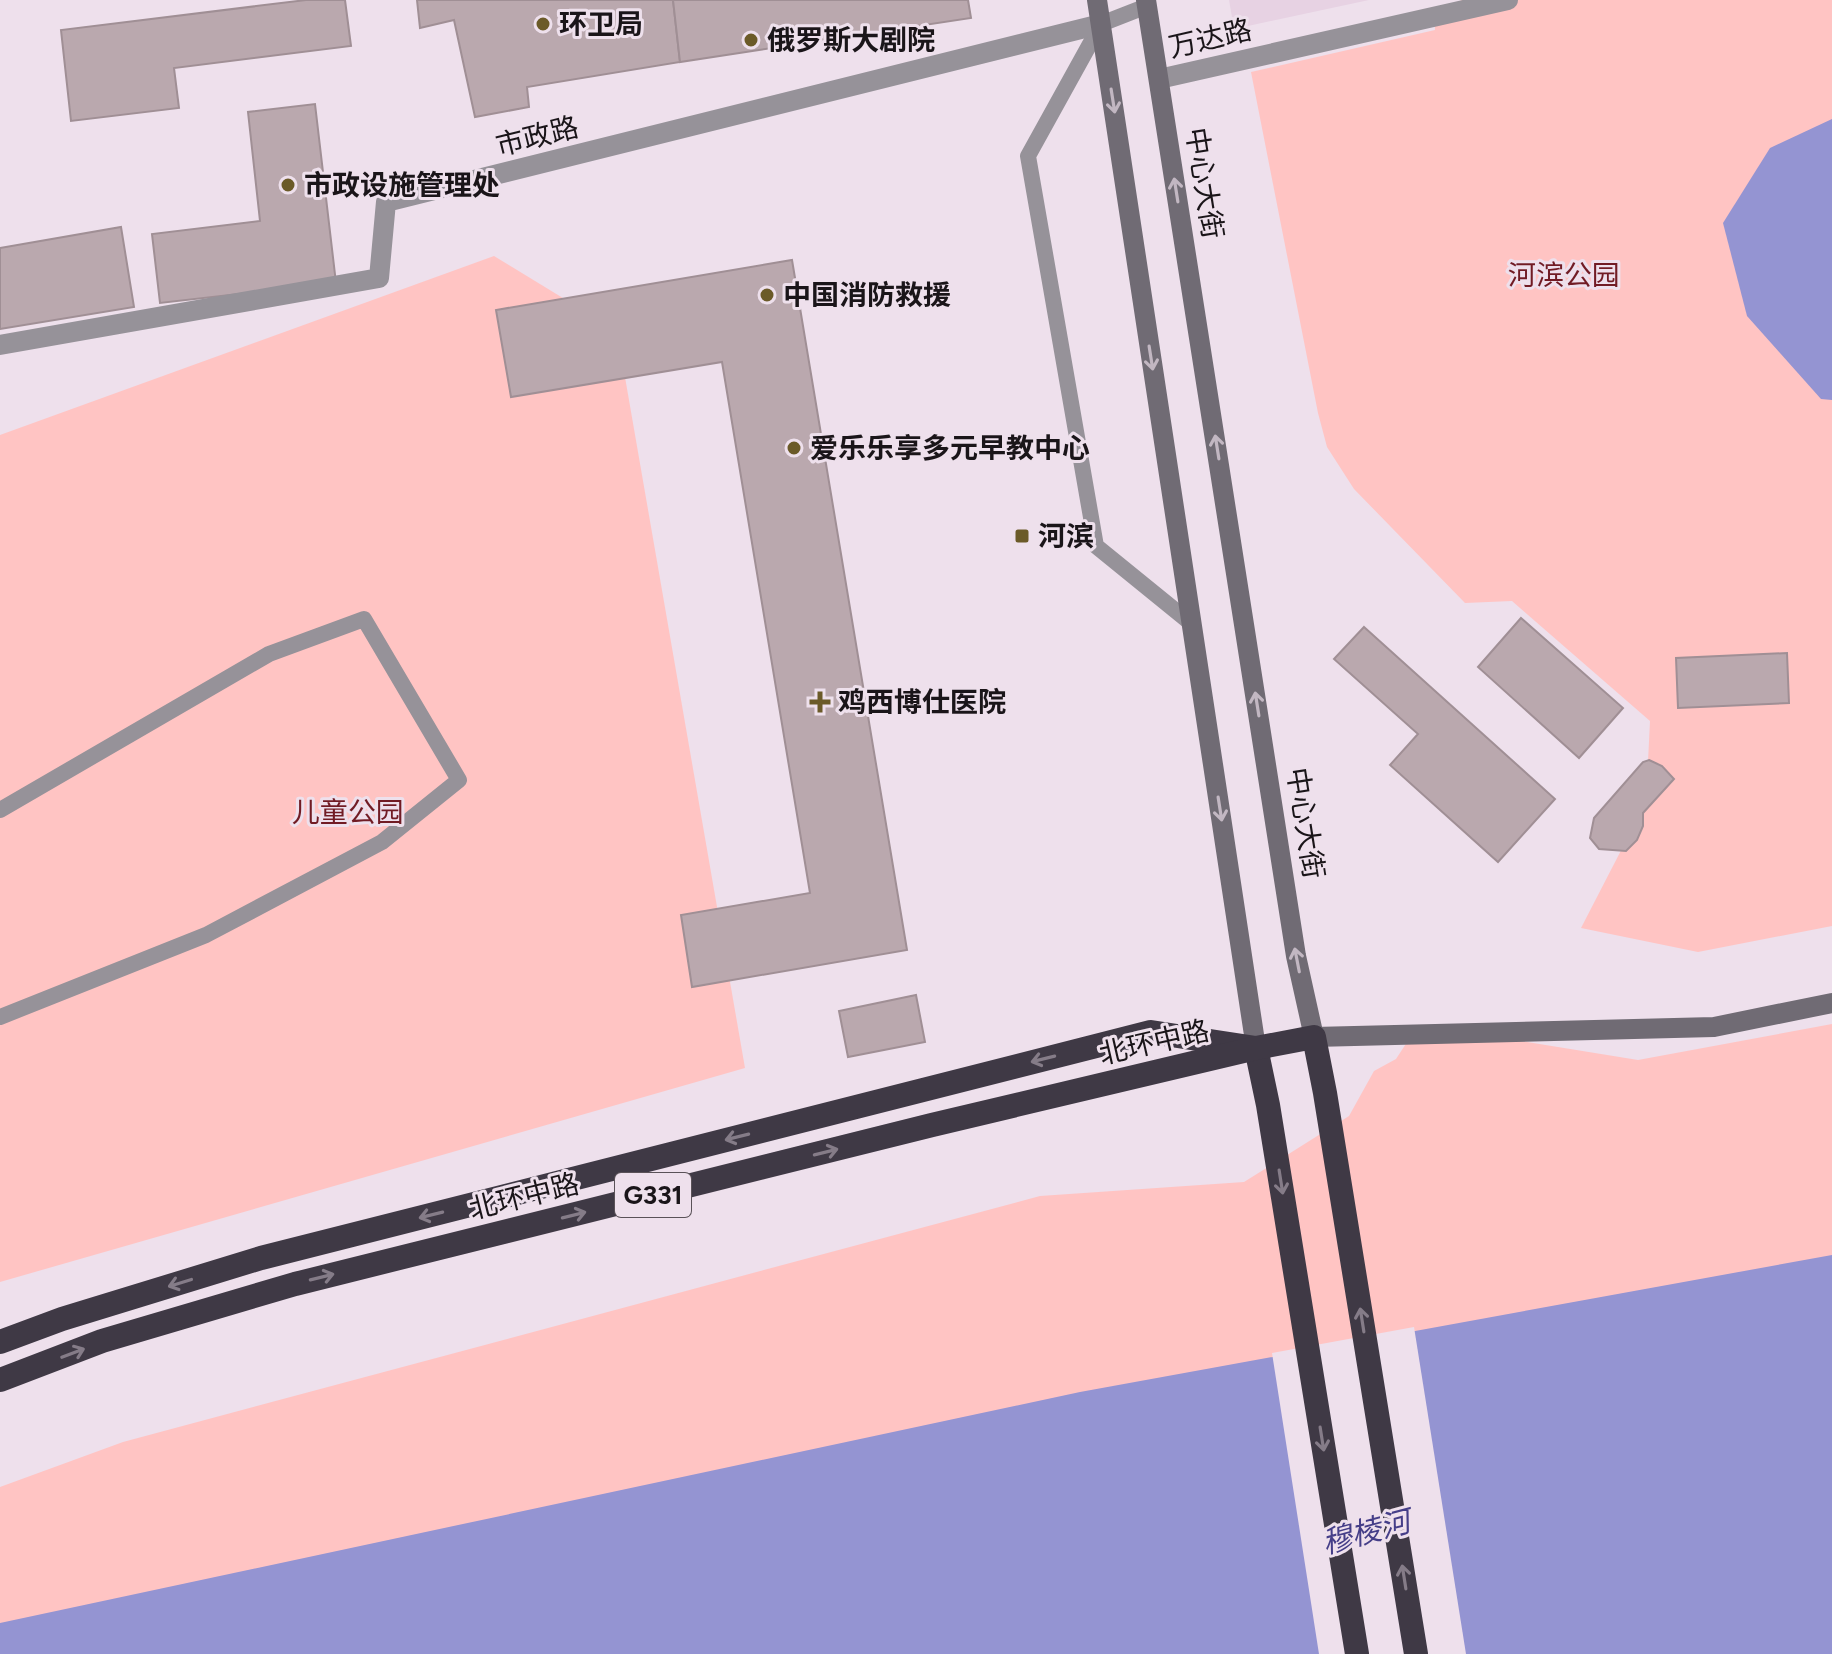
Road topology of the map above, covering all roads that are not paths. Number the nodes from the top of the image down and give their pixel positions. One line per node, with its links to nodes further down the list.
1 (1097, 0): 4 (main road)
2 (1508, 0): 5 (street, 万达路)
3 (1147, 3): 4 (lane); 5 (main road, 中心大街)
4 (1101, 24): 6 (street, 市政路); 7 (main road, one-way to 7); 7 (lane)
5 (1159, 79): 11 (main road, 中心大街, one-way to 5)
6 (0, 345)
7 (1192, 624): 12 (main road, one-way to 12)
8 (0, 810): 10 (lane)
9 (1832, 1003): 11 (main road, 北环中路)
10 (0, 1017)
11 (1314, 1037): 12 (highway, 北环中路 / G331); 16 (highway, 中心大街, one-way to 11)
12 (1256, 1048): 13 (highway, 北环中路 / G331, one-way to 13); 14 (highway, 北环中路 / G331, one-way to 12); 15 (highway, one-way to 15)
13 (0, 1342)
14 (0, 1380)
15 (1357, 1654)
16 (1416, 1654)

